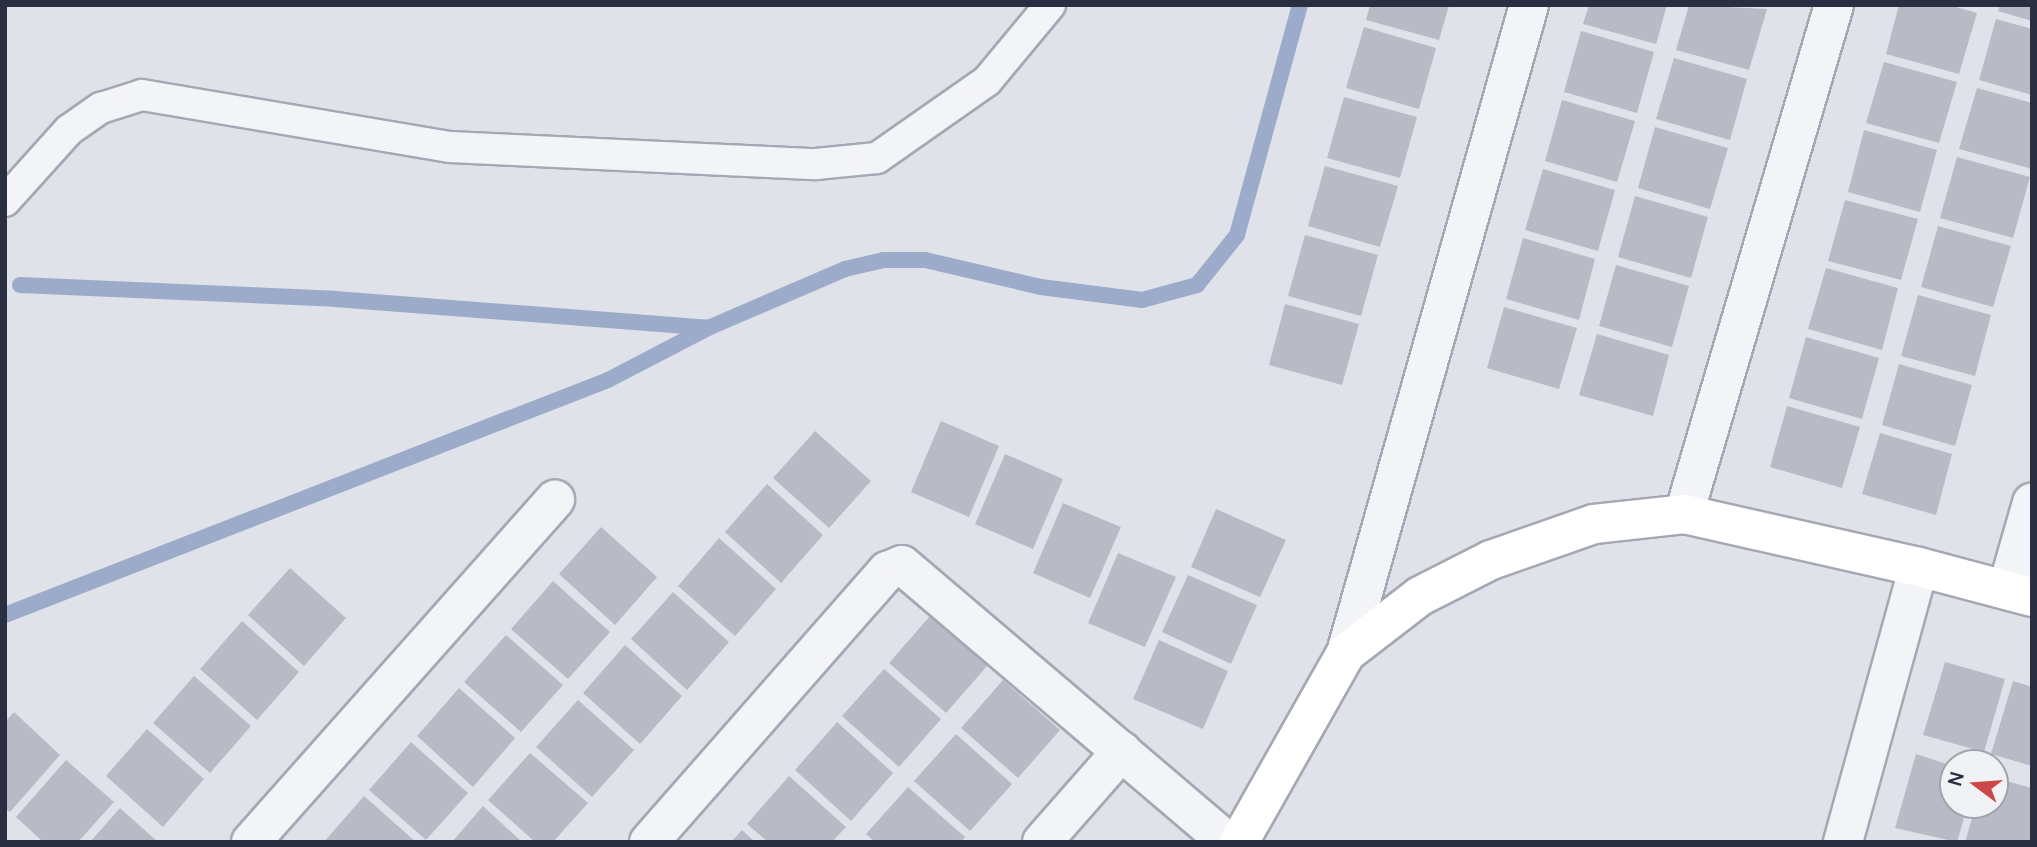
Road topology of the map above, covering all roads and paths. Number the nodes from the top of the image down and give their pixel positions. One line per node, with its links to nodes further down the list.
1 (1050, 5): 4 (lane)
2 (1530, 5): 10 (street)
3 (1834, 5): 7 (street)
4 (5, 201)
5 (555, 499): 12 (street)
6 (2032, 503): 9 (street)
7 (1684, 514): 8 (street); 10 (street)
8 (1919, 567): 9 (street); 17 (street)
9 (2019, 594)
10 (1346, 653): 16 (street)
11 (1122, 751): 13 (street); 14 (street); 15 (street)
12 (251, 842)
13 (649, 842)
14 (1042, 842)
15 (1227, 842)
16 (1239, 842)
17 (1843, 842)

